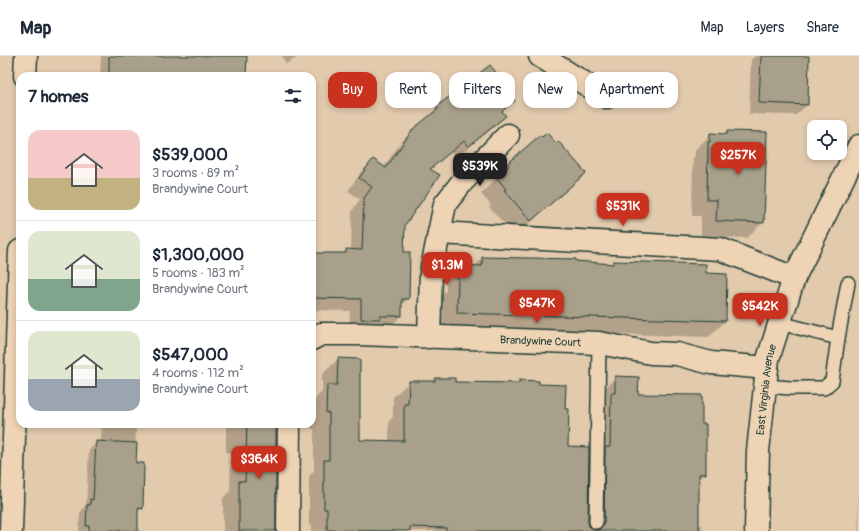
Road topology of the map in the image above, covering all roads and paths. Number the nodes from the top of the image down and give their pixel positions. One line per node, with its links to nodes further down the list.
1 (26, 56): 3 (street)
2 (540, 56): 4 (street)
3 (25, 72)
4 (585, 85)
5 (508, 135): 7 (street)
6 (857, 155): 8 (street, East Virginia Avenue)
7 (439, 233): 8 (street); 12 (street)
8 (794, 278): 10 (street, East Virginia Avenue)
9 (848, 283): 13 (lane)
10 (780, 323): 13 (lane); 16 (street, East Virginia Avenue)
11 (316, 337): 12 (street, Brandywine Court)
12 (429, 337): 14 (street, Brandywine Court)
13 (838, 338): 16 (lane)
14 (599, 343): 16 (street, Brandywine Court); 18 (lane)
15 (16, 375): 19 (street)
16 (766, 377): 21 (street, East Virginia Avenue)
17 (289, 428): 20 (street)
18 (596, 522)
19 (11, 531)
20 (288, 531)
21 (756, 531)

